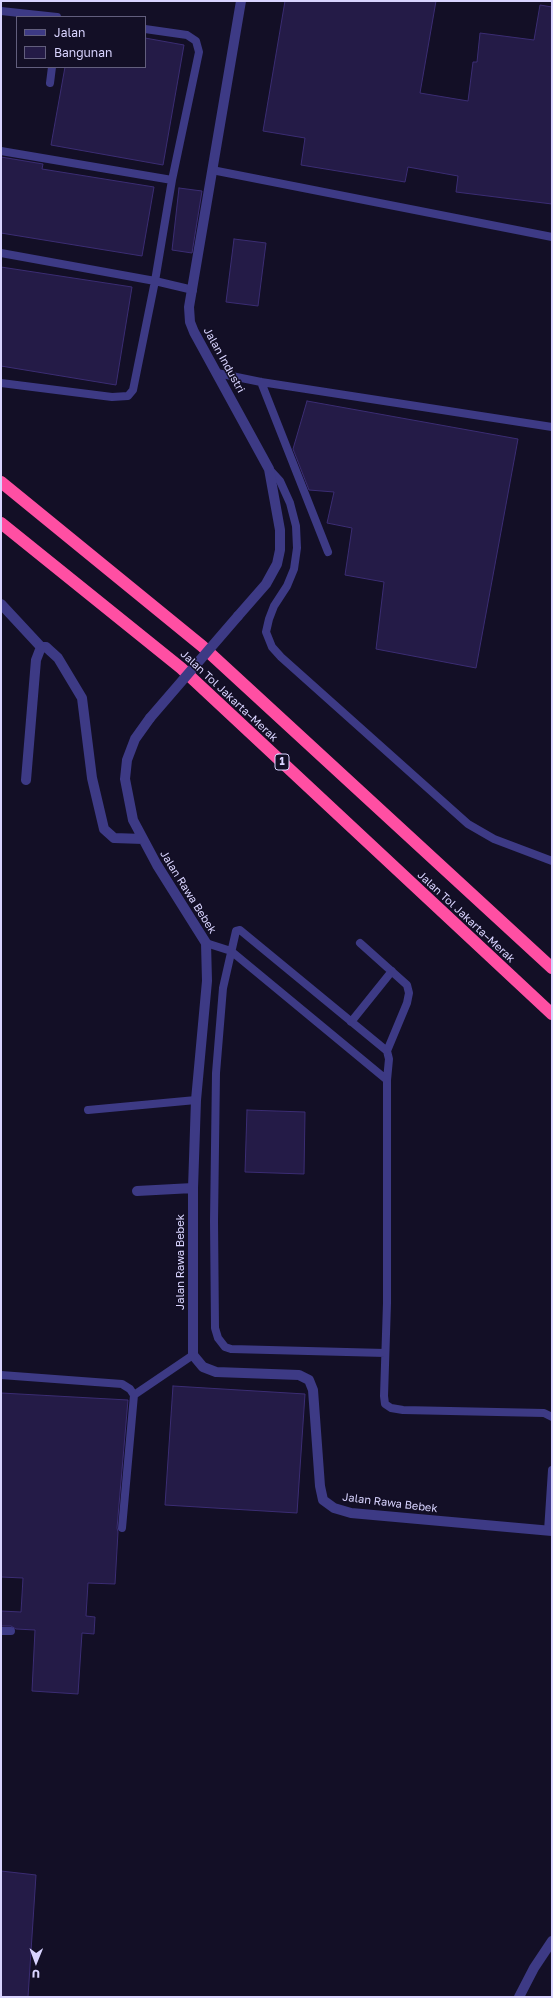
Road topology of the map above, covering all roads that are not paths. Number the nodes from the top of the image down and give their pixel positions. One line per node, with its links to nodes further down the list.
1 (241, 1): 8 (street, Jalan Industri)
2 (1, 11): 3 (lane)
3 (48, 16)
4 (146, 29): 9 (lane)
5 (52, 68): 6 (lane)
6 (50, 83)
7 (1, 151): 9 (lane)
8 (212, 170): 10 (lane); 13 (street, Jalan Industri)
9 (172, 180): 12 (lane)
10 (552, 237)
11 (1, 253): 12 (lane)
12 (155, 281): 13 (lane); 16 (lane)
13 (193, 290): 14 (street, Jalan Industri)
14 (217, 373): 15 (lane); 18 (street, Jalan Industri)
15 (260, 382): 17 (lane); 21 (lane)
16 (1, 383)
17 (552, 427)
18 (269, 469): 24 (street, Jalan Industri, bridge); 27 (lane)
19 (1, 482): 31 (highway, Jalan Tol Jakarta–Merak)
20 (1, 523): 33 (highway, Jalan Tol Jakarta–Merak / 1)
21 (328, 552)
22 (1, 604): 23 (street)
23 (41, 647): 25 (street); 26 (street)
24 (150, 718): 26 (street, Jalan Rawa Bebek)
25 (26, 780)
26 (143, 839): 28 (street, Jalan Rawa Bebek)
27 (552, 861)
28 (206, 943): 30 (lane); 37 (street, Jalan Rawa Bebek)
29 (360, 943): 32 (lane)
30 (231, 951): 34 (lane); 36 (lane); 41 (lane)
31 (552, 968)
32 (392, 972): 34 (lane); 35 (lane)
33 (552, 1014)
34 (351, 1022): 35 (lane)
35 (386, 1051): 36 (lane)
36 (387, 1080): 41 (lane)
37 (196, 1100): 38 (lane); 39 (street, Jalan Rawa Bebek)
38 (88, 1110)
39 (193, 1188): 40 (street); 42 (street, Jalan Rawa Bebek)
40 (137, 1191)
41 (385, 1353): 45 (lane)
42 (193, 1355): 44 (lane); 48 (street, Jalan Rawa Bebek)
43 (1, 1375): 44 (lane)
44 (134, 1395): 47 (lane)
45 (552, 1417)
46 (552, 1470): 48 (lane)
47 (122, 1528)
48 (550, 1531)
49 (1, 1631): 50 (lane)
50 (11, 1631)
51 (552, 1940): 52 (street)
52 (519, 1997)

